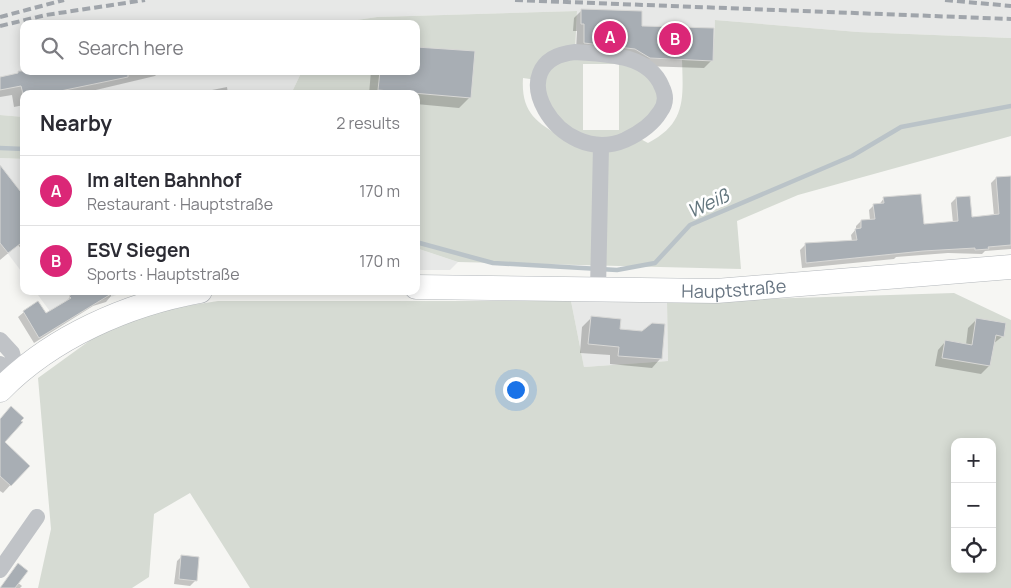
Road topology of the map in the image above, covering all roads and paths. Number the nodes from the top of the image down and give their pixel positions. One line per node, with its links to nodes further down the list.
1 (601, 146): 1 (street); 3 (street)
2 (1011, 267): 3 (main road, Hauptstraße)
3 (598, 283): 4 (main road, Hauptstraße)
4 (420, 287)
5 (182, 295): 7 (main road)
6 (0, 340): 7 (street)
7 (9, 368): 8 (main road)
8 (0, 390)
9 (37, 517): 10 (street)
10 (0, 570)

